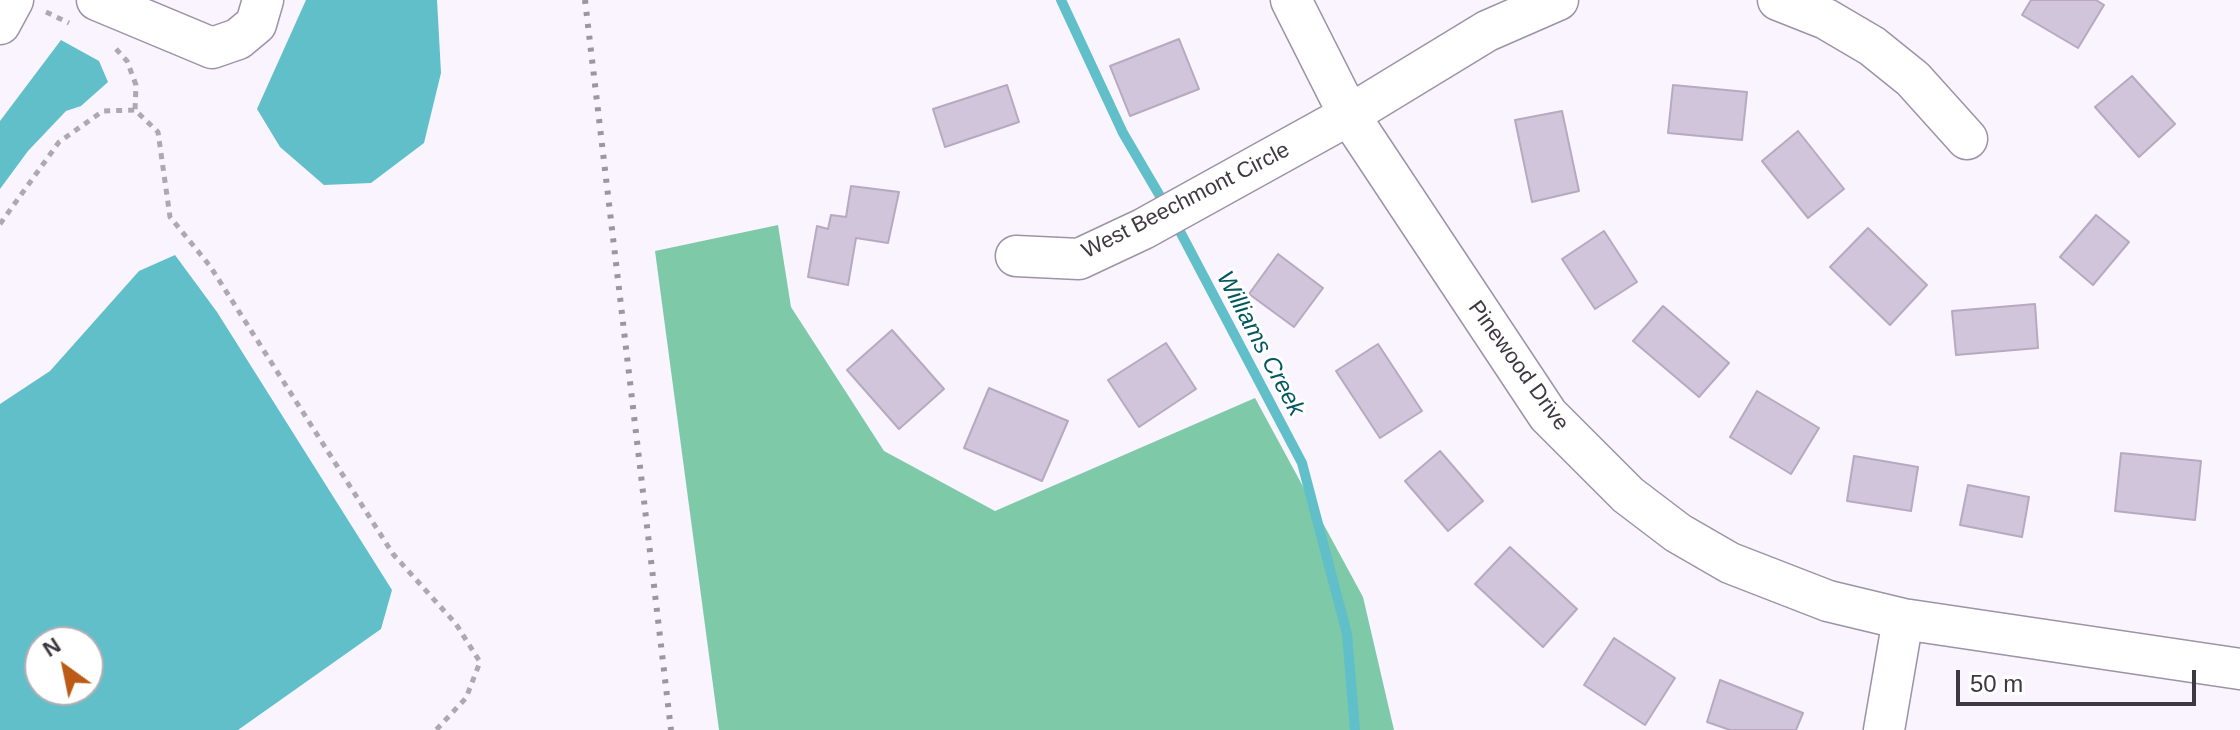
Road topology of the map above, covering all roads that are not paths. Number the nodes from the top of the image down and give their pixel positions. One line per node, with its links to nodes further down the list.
1 (263, 0): 6 (street)
2 (1291, 0): 8 (street, Pinewood Drive)
3 (1558, 0): 8 (street, West Beechmont Circle)
4 (1778, 0): 9 (street)
5 (27, 5): 7 (street)
6 (90, 15)
7 (0, 24)
8 (1349, 115): 10 (street, West Beechmont Circle); 11 (street, Pinewood Drive)
9 (1967, 139)
10 (1016, 256)
11 (1903, 619): 12 (street, Pinewood Drive); 13 (street)
12 (2240, 669)
13 (1884, 730)

